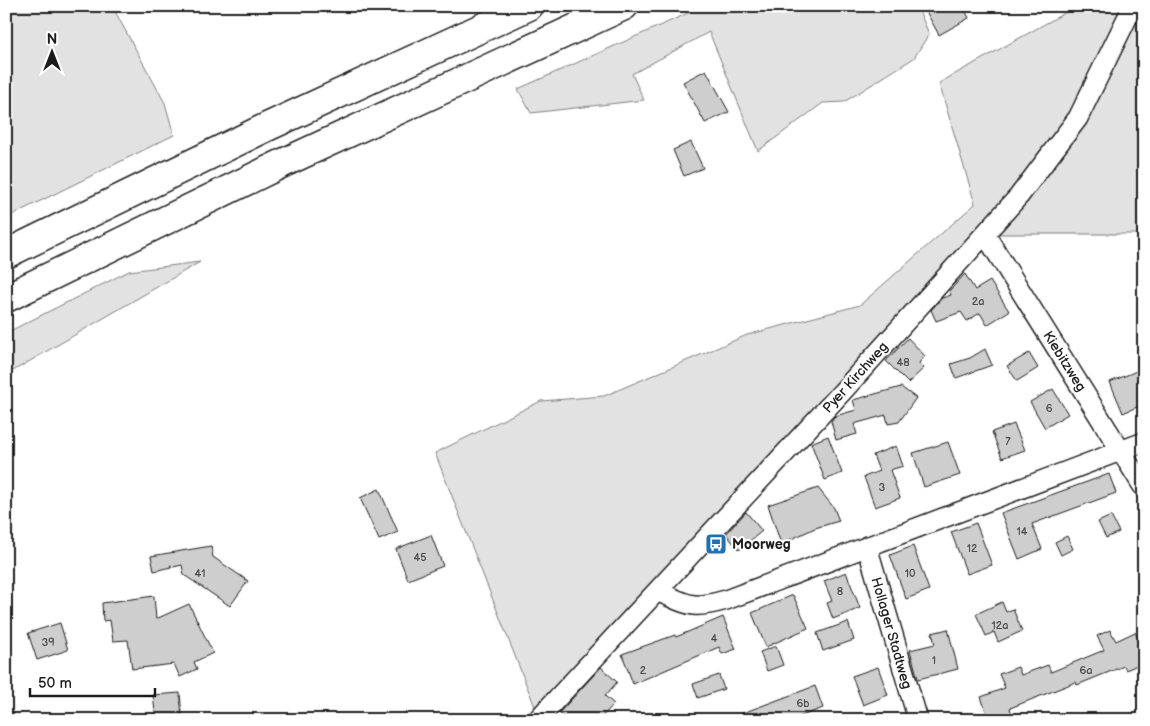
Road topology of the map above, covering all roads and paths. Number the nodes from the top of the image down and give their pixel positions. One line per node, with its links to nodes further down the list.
1 (529, 6): 5 (highway)
2 (624, 6): 6 (highway)
3 (1133, 6): 4 (street, Pyer Kirchweg)
4 (985, 234): 8 (street, Kiebitzweg); 11 (street, Pyer Kirchweg)
5 (6, 254)
6 (6, 298)
7 (1144, 442): 8 (street)
8 (1121, 450): 9 (street, Kiebitzweg); 10 (street)
9 (1144, 488)
10 (867, 546): 11 (street); 13 (street, Hollager Stadtweg)
11 (656, 591): 12 (street, Pyer Kirchweg)
12 (536, 720)
13 (918, 720)

